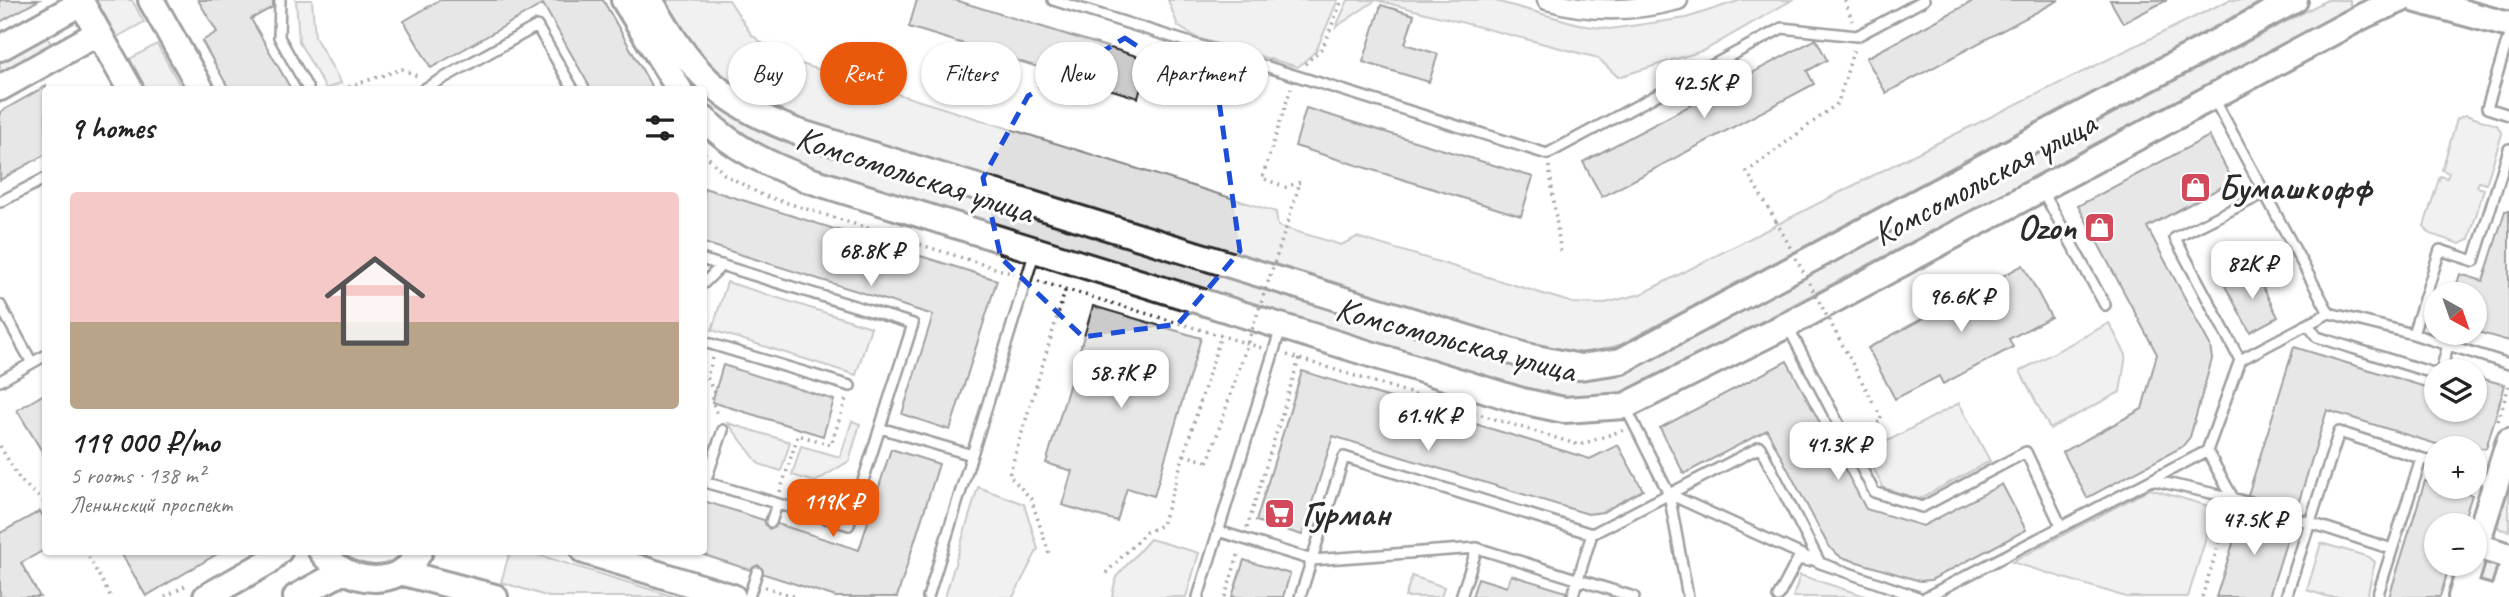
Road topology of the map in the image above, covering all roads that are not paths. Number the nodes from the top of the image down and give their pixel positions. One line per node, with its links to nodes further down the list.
1 (151, 0): 18 (street)
2 (280, 0): 19 (lane)
3 (624, 0): 22 (street)
4 (650, 0): 8 (street, Комсомольская улица)
5 (1053, 0): 7 (lane)
6 (1547, 0): 11 (street)
7 (1924, 0)
8 (2295, 0)
9 (2417, 0): 13 (street)
10 (81, 1): 14 (street); 16 (street)
11 (1673, 1)
12 (2388, 2): 24 (street, Комсомольская улица)
13 (2509, 25)
14 (98, 33): 17 (street); 23 (street)
15 (2509, 36): 25 (lane)
16 (0, 48)
17 (128, 86)
18 (199, 86)
19 (305, 86)
20 (430, 86): 21 (lane)
21 (571, 86)
22 (677, 86)
23 (0, 88)
24 (2212, 96): 29 (street, Комсомольская улица); 30 (lane)
25 (2509, 115)
26 (709, 129): 32 (street, Комсомольская улица)
27 (2509, 149): 42 (lane)
28 (42, 180): 31 (lane)
29 (2041, 187): 37 (lane); 41 (street, Комсомольская улица)
30 (2263, 194): 38 (lane); 48 (lane)
31 (0, 202)
32 (1035, 250): 40 (street, Комсомольская улица); 59 (lane)
33 (707, 261): 34 (lane)
34 (722, 265): 35 (lane); 55 (lane)
35 (707, 280)
36 (0, 305): 49 (lane)
37 (2105, 305)
38 (2329, 313): 39 (lane); 42 (lane)
39 (2309, 326): 48 (lane); 51 (lane)
40 (1282, 327): 54 (street, Комсомольская улица); 72 (lane)
41 (1791, 333): 54 (street, Комсомольская улица); 71 (lane)
42 (2413, 334): 43 (lane)
43 (2424, 337)
44 (707, 343): 53 (lane)
45 (2448, 345): 47 (lane); 50 (lane)
46 (42, 357): 49 (lane)
47 (2444, 359)
48 (2240, 360): 58 (lane)
49 (32, 363): 52 (lane)
50 (2509, 364)
51 (2424, 370)
52 (0, 381)
53 (850, 386)
54 (1631, 416): 66 (lane)
55 (880, 428): 59 (lane); 68 (lane)
56 (723, 430): 62 (lane)
57 (2509, 441): 63 (street)
58 (2207, 451): 64 (lane); 67 (lane)
59 (972, 455): 97 (lane)
60 (2421, 458): 61 (lane); 70 (lane); 75 (lane)
61 (2424, 459)
62 (707, 476)
63 (2487, 476)
64 (2152, 481): 67 (lane); 71 (lane)
65 (707, 483): 68 (lane)
66 (1669, 494): 73 (lane); 83 (lane); 83 (lane); 102 (lane)
67 (2233, 498): 70 (lane)
68 (777, 504): 69 (lane)
69 (771, 522)
70 (2311, 523): 75 (lane); 106 (lane)
71 (2061, 526): 105 (lane)
72 (1218, 531): 82 (lane); 98 (lane)
73 (1592, 534): 82 (lane); 89 (lane)
74 (1477, 548): 82 (lane); 89 (lane); 100 (lane)
75 (2392, 549): 107 (lane)
76 (275, 555): 93 (street)
77 (324, 555): 84 (street)
78 (416, 555): 85 (street)
79 (598, 555): 95 (street)
80 (2487, 555): 81 (street)
81 (2509, 556)
82 (1312, 560): 99 (lane)
83 (1820, 563): 103 (lane); 104 (lane)
84 (341, 572): 85 (street); 94 (street)
85 (400, 572): 91 (street)
86 (757, 572): 96 (lane)
87 (2509, 574): 109 (street)
88 (2467, 576): 90 (street)
89 (1578, 580): 92 (lane); 101 (lane)
90 (2462, 593): 108 (street)
91 (475, 595)
92 (1573, 595)
93 (206, 597)
94 (296, 597)
95 (733, 597)
96 (749, 597)
97 (928, 597)
98 (1198, 597)
99 (1300, 597)
100 (1461, 597)
101 (1634, 597)
102 (1688, 597)
103 (1778, 597)
104 (1918, 597)
105 (1926, 597)
106 (2286, 597)
107 (2377, 597)
108 (2487, 597)
109 (2502, 597)

